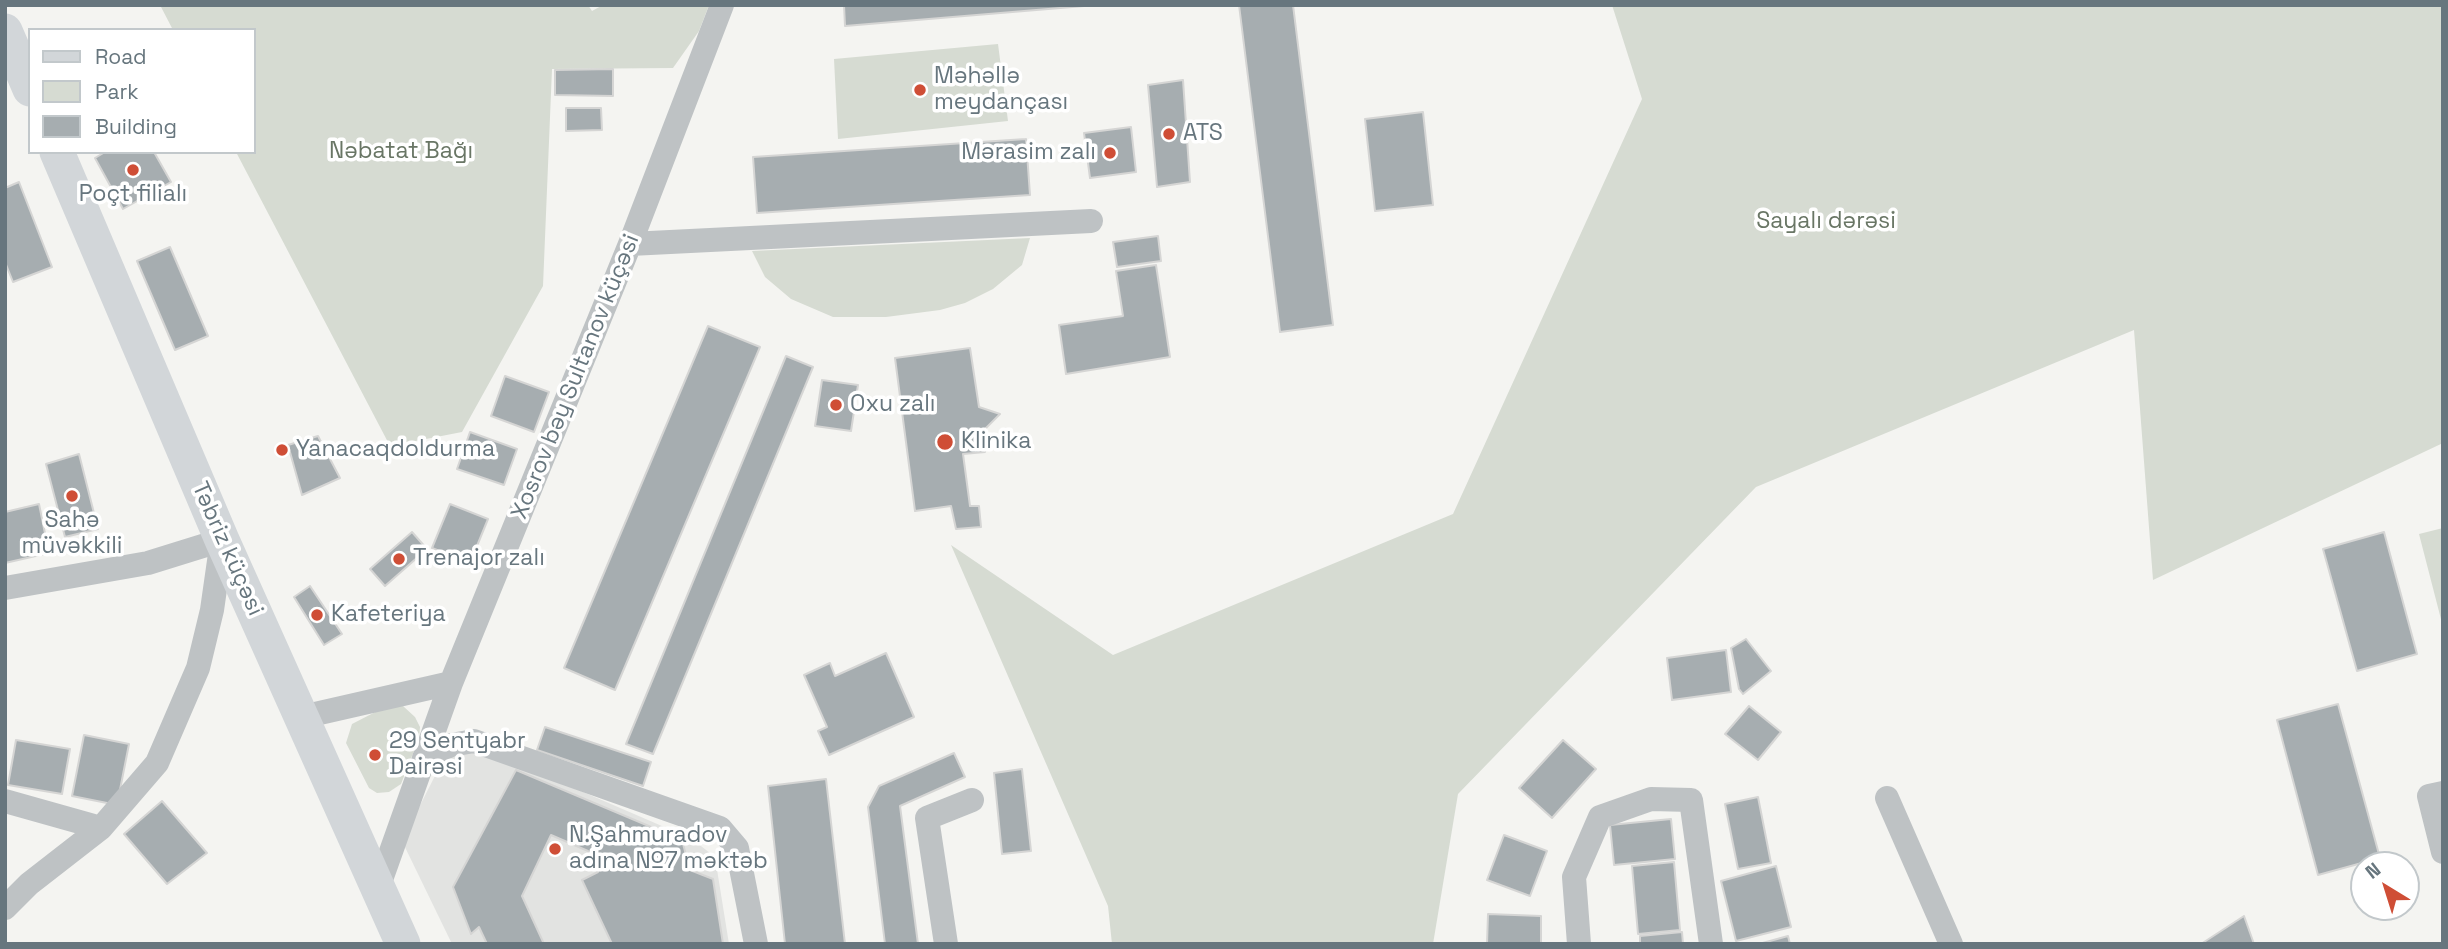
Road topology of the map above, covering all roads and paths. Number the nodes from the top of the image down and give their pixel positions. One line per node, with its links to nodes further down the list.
1 (722, 5): 6 (street, Xosrov bəy Sultanov küçəsi)
2 (5, 31): 3 (main road)
3 (28, 84)
4 (58, 154): 7 (main road, Təbriz küçəsi)
5 (1091, 221): 6 (street)
6 (630, 244): 9 (street, Xosrov bəy Sultanov küçəsi)
7 (222, 540): 8 (street); 10 (main road, Təbriz küçəsi); 16 (street)
8 (5, 588)
9 (451, 683): 10 (street); 11 (street, Xosrov bəy Sultanov küçəsi)
10 (302, 717): 18 (main road, Təbriz küçəsi)
11 (424, 758): 18 (street, Xosrov bəy Sultanov küçəsi); 21 (street)
12 (2443, 793): 17 (street)
13 (1887, 798): 25 (street)
14 (972, 800): 22 (street)
15 (5, 801): 16 (street)
16 (101, 828): 19 (street)
17 (2443, 852)
18 (378, 888): 20 (main road, Təbriz küçəsi)
19 (5, 908)
20 (403, 944)
21 (756, 944)
22 (946, 944)
23 (1579, 944): 24 (street)
24 (1711, 944)
25 (1951, 944)

